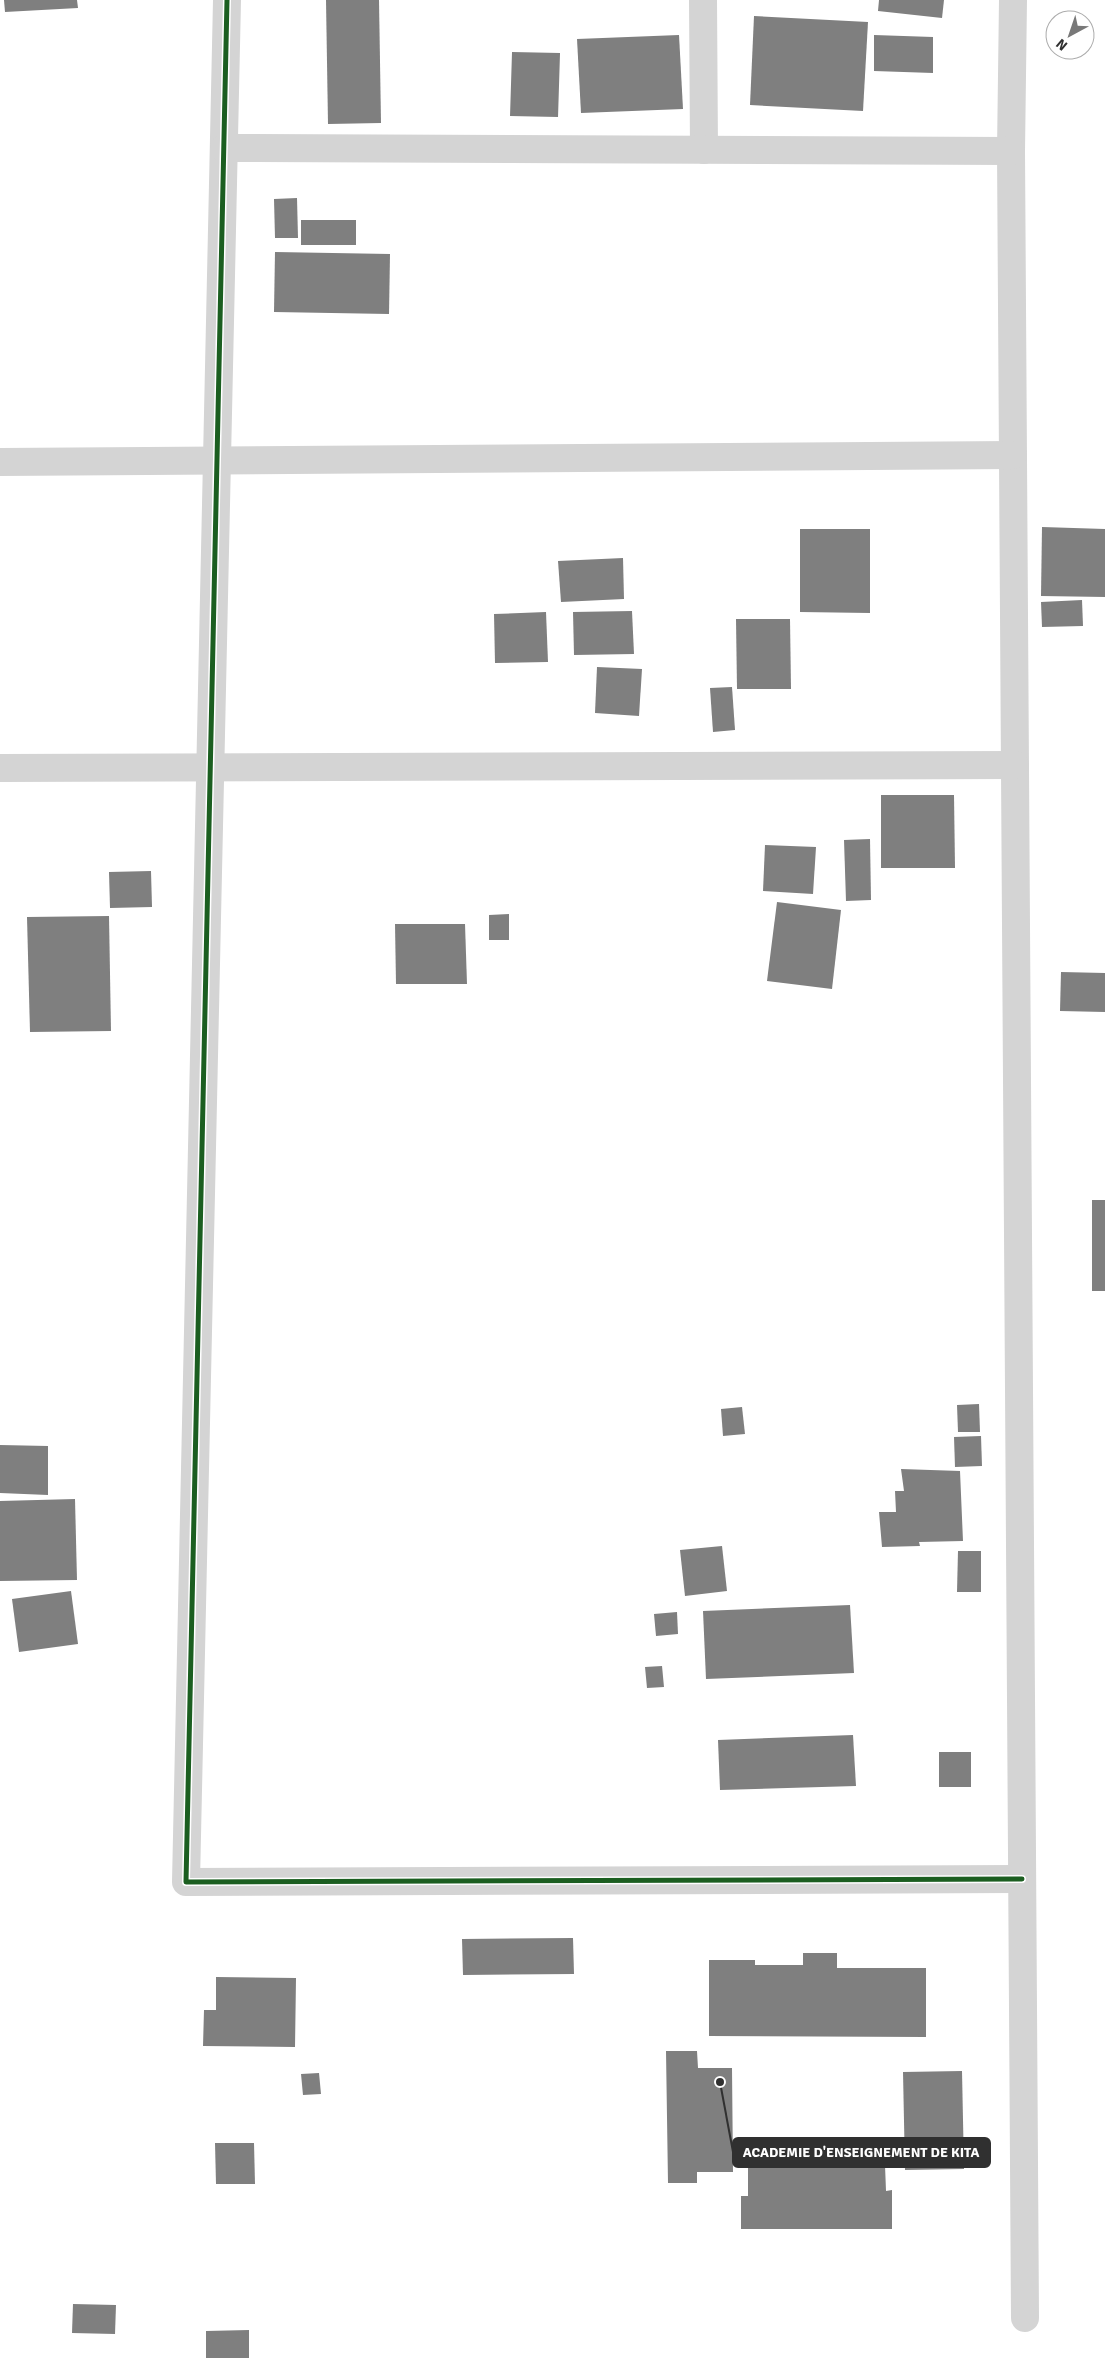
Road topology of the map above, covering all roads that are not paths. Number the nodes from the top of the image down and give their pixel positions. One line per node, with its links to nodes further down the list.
1 (227, 0): 4 (street)
2 (703, 0): 5 (street)
3 (1013, 0): 6 (street)
4 (224, 148): 5 (street); 8 (street)
5 (704, 150): 6 (street)
6 (1011, 151): 7 (street)
7 (1013, 455): 8 (street); 10 (street)
8 (217, 460): 9 (street); 12 (street)
9 (0, 462)
10 (1015, 765): 12 (street); 13 (street)
11 (0, 768): 12 (street)
12 (210, 768): 13 (street)
13 (1022, 1879): 14 (street)
14 (1025, 2318)

